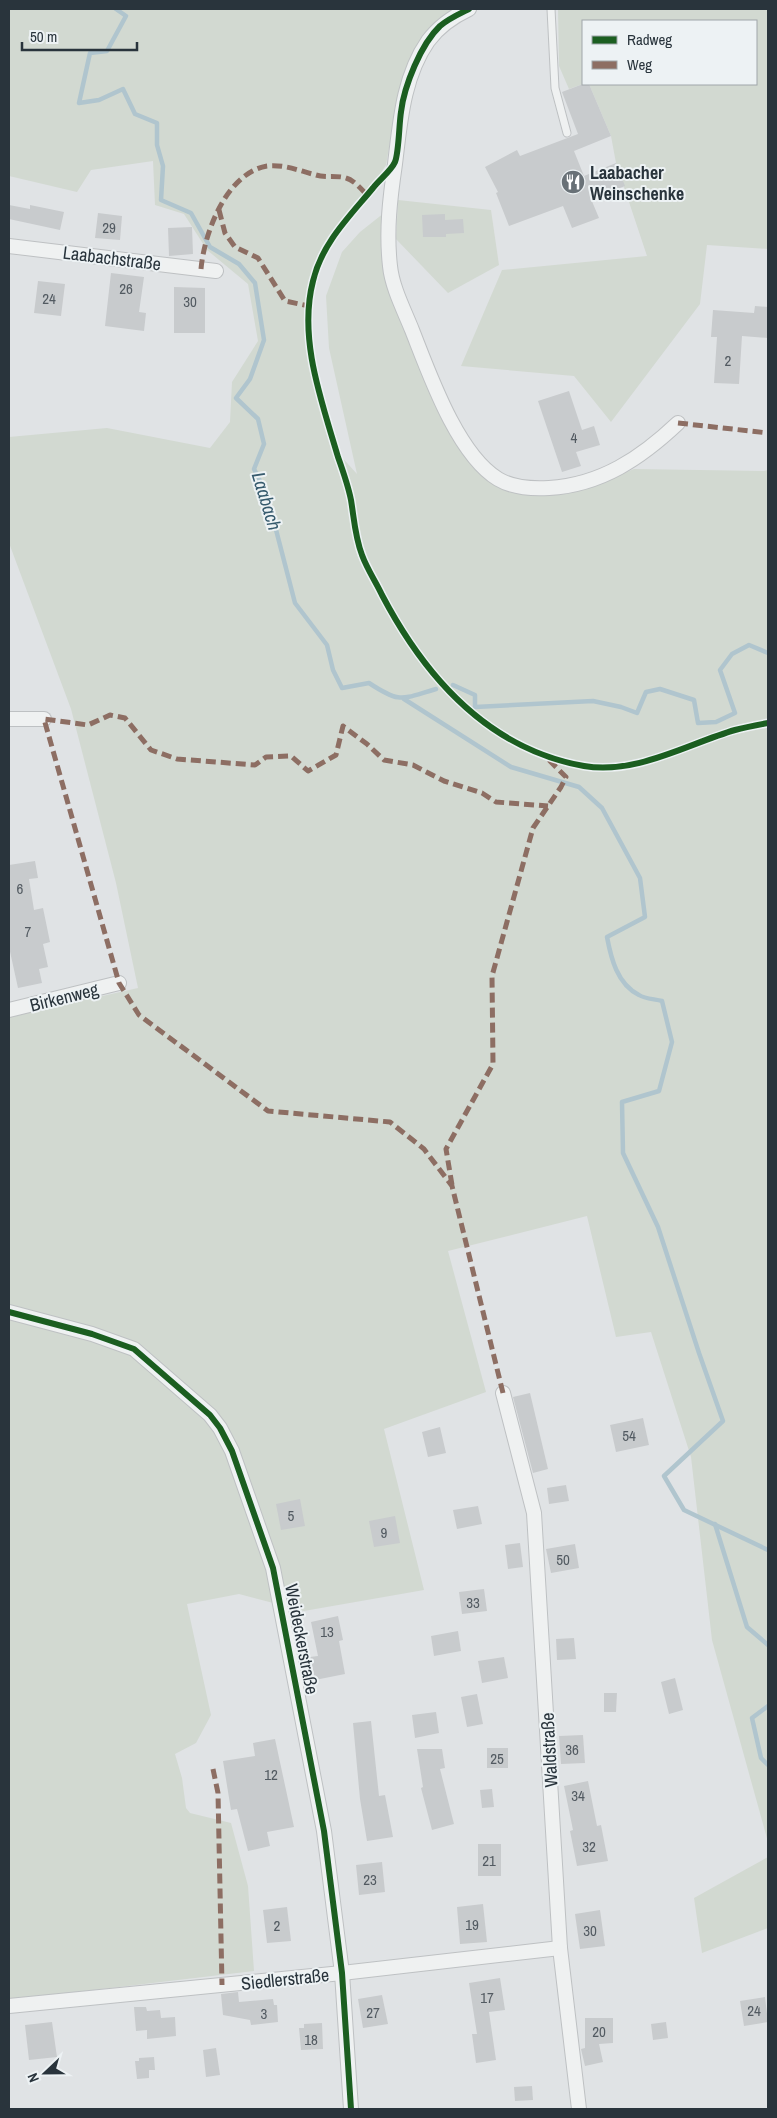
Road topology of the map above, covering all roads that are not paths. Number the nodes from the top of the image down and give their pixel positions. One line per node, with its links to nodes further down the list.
1 (469, 9): 6 (street)
2 (550, 9): 3 (lane)
3 (567, 133)
4 (9, 246): 5 (street, Laabachstraße)
5 (216, 271)
6 (678, 423)
7 (44, 718): 8 (street)
8 (9, 719)
9 (120, 983): 10 (street, Birkenweg)
10 (9, 1008)
11 (9, 1312): 14 (street, Weideckerstraße)
12 (504, 1393): 13 (street, Waldstraße)
13 (560, 1948): 14 (street, Siedlerstraße); 17 (street, Waldstraße)
14 (342, 1973): 15 (street, Siedlerstraße); 16 (street, Weideckerstraße)
15 (9, 2006)
16 (351, 2109)
17 (580, 2109)

